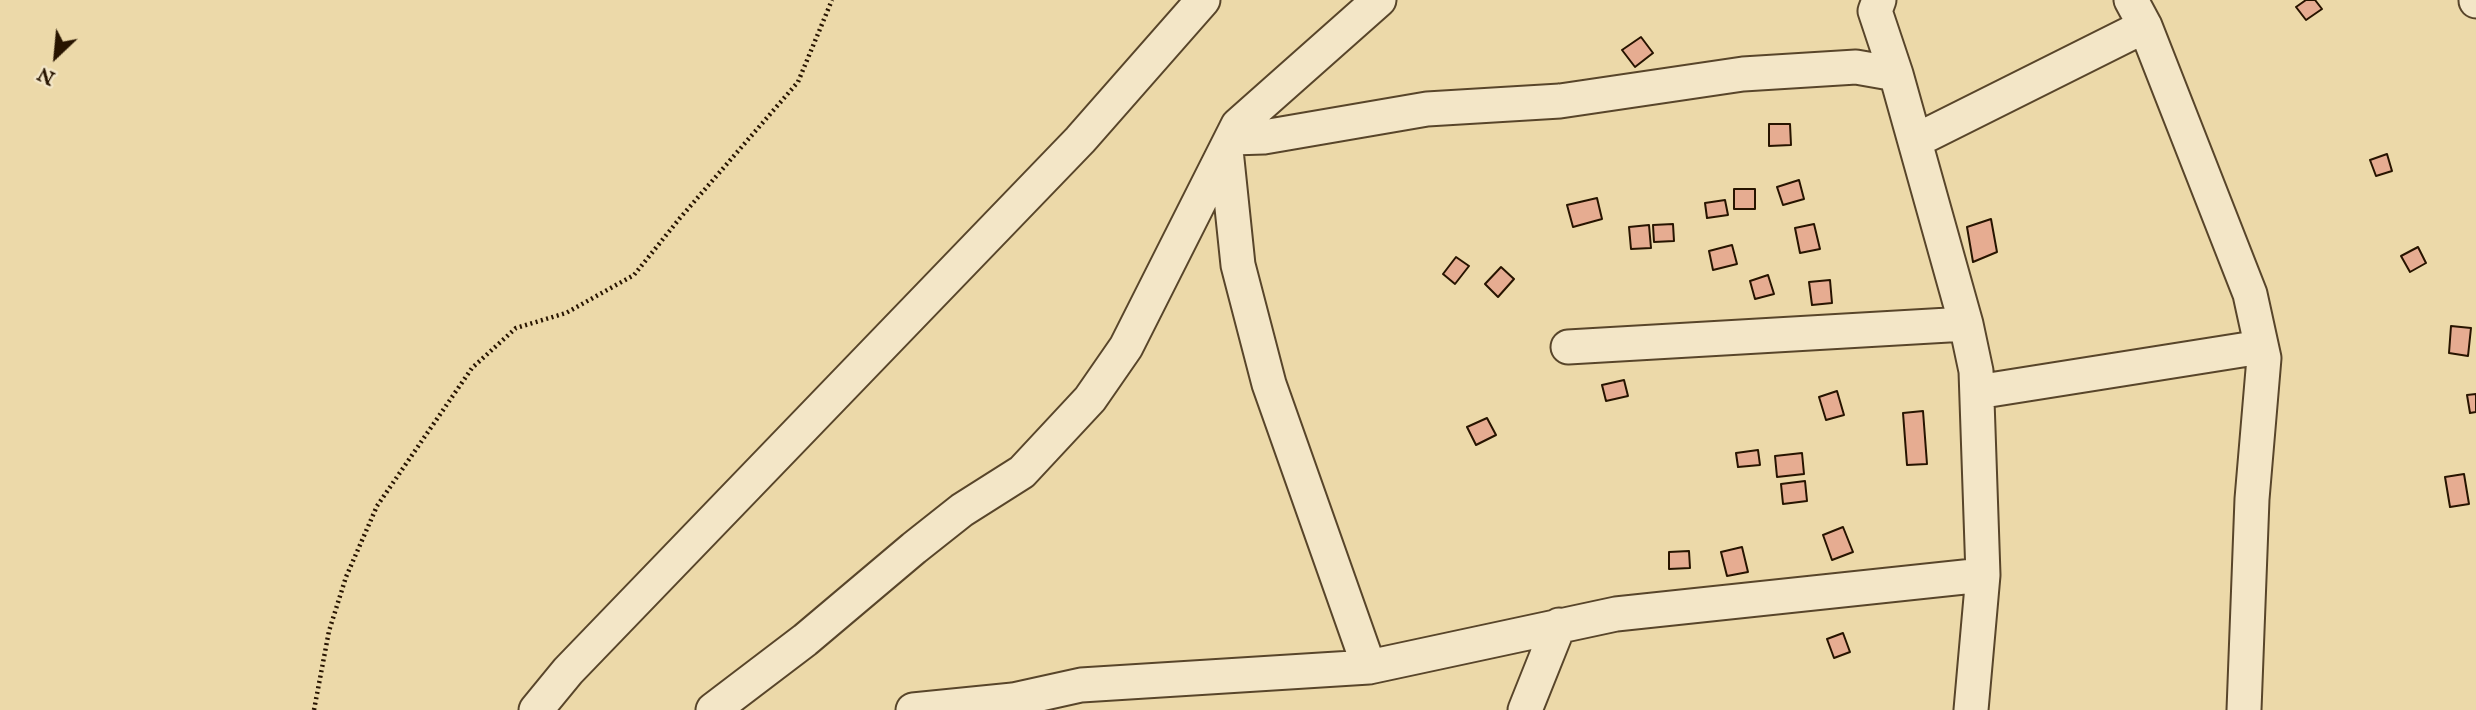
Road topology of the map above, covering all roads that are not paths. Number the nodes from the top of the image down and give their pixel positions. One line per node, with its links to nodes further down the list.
1 (1203, 0): 15 (street)
2 (1379, 0): 7 (street)
3 (1868, 4): 5 (street)
4 (2138, 13): 6 (street); 10 (street)
5 (1896, 74): 6 (street); 7 (street)
6 (1915, 141): 8 (street)
7 (1229, 144): 14 (street); 16 (street)
8 (1966, 324): 9 (street); 11 (street)
9 (1568, 347)
10 (2262, 348): 11 (street); 20 (street)
11 (1977, 393): 12 (street)
12 (1983, 575): 13 (street); 19 (street)
13 (1559, 625): 14 (street); 18 (street)
14 (1369, 667): 17 (street)
15 (536, 710)
16 (713, 710)
17 (913, 710)
18 (1525, 710)
19 (1971, 710)
20 (2244, 710)

